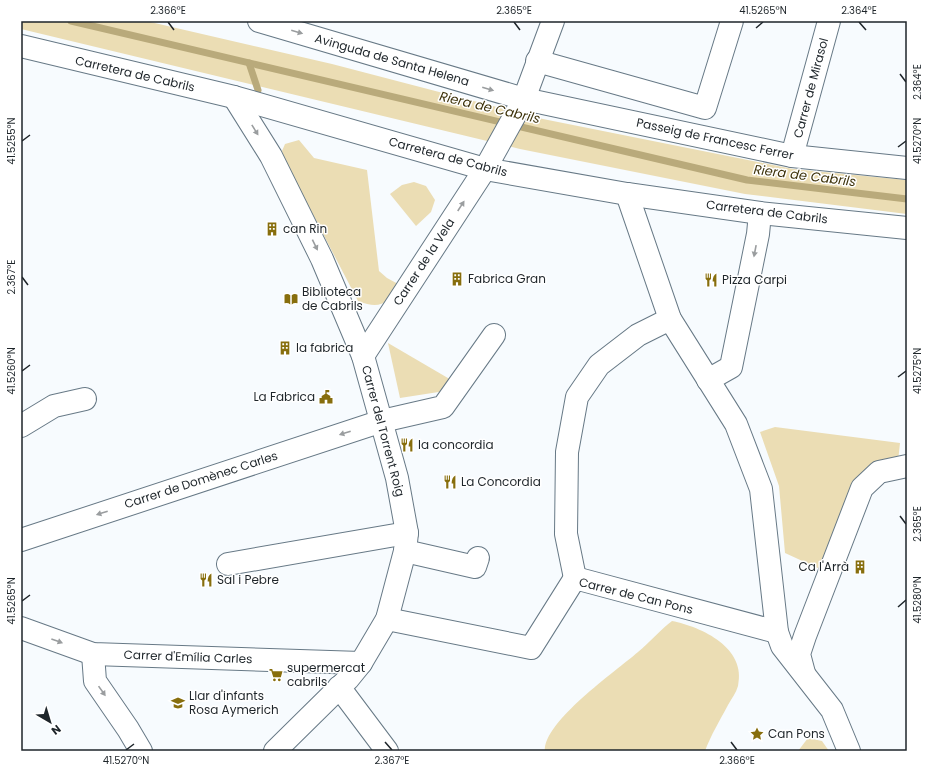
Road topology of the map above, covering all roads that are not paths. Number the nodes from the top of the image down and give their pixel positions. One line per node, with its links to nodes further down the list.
1 (259, 21): 8 (street, Avinguda de Santa Helena, one-way to 8)
2 (553, 21): 6 (street, Carrer de la Vela)
3 (732, 21): 6 (street)
4 (829, 21): 9 (street, Carrer de Mirasol)
5 (21, 46): 7 (street, Carretera de Cabrils)
6 (538, 61): 8 (street, Carrer de la Vela)
7 (234, 97): 10 (street, Carretera de Cabrils); 17 (street, Carrer del Torrent Roig, one-way to 17)
8 (520, 106): 9 (street, Passeig de Francesc Ferrer); 10 (street, Carrer de la Vela)
9 (792, 156): 11 (street, Passeig de Francesc Ferrer)
10 (490, 161): 12 (street, Carretera de Cabrils); 17 (street, Carrer de la Vela, one-way to 10)
11 (907, 168)
12 (627, 194): 13 (street, Carretera de Cabrils); 15 (street)
13 (760, 213): 14 (street, Carretera de Cabrils); 18 (street, one-way to 18)
14 (907, 228)
15 (670, 319): 18 (street); 27 (street)
16 (494, 335): 20 (street, Carrer de Domènec Carles)
17 (364, 343): 20 (street, Carrer del Torrent Roig)
18 (708, 380): 30 (street)
19 (85, 399): 21 (street)
20 (382, 421): 23 (street, Carrer de Domènec Carles, one-way to 23); 24 (street, Carrer del Torrent Roig)
21 (21, 426)
22 (907, 466): 33 (street)
23 (21, 540)
24 (406, 542): 25 (street); 26 (street); 28 (street, Carrer del Torrent Roig)
25 (478, 558)
26 (228, 564)
27 (575, 578): 28 (street, Carrer de Can Pons); 30 (street, Carrer de Can Pons)
28 (387, 619): 32 (street, Carrer del Torrent Roig)
29 (21, 628): 31 (street, Carrer d'Emília Carles, one-way to 31)
30 (777, 632): 33 (street)
31 (93, 654): 32 (street, Carrer d'Emília Carles); 35 (street, one-way to 35)
32 (361, 663): 34 (street, Carrer del Torrent Roig)
33 (804, 673): 38 (street)
34 (339, 687): 36 (street, Carrer del Torrent Roig); 37 (street)
35 (141, 751)
36 (275, 751)
37 (387, 751)
38 (849, 751)

